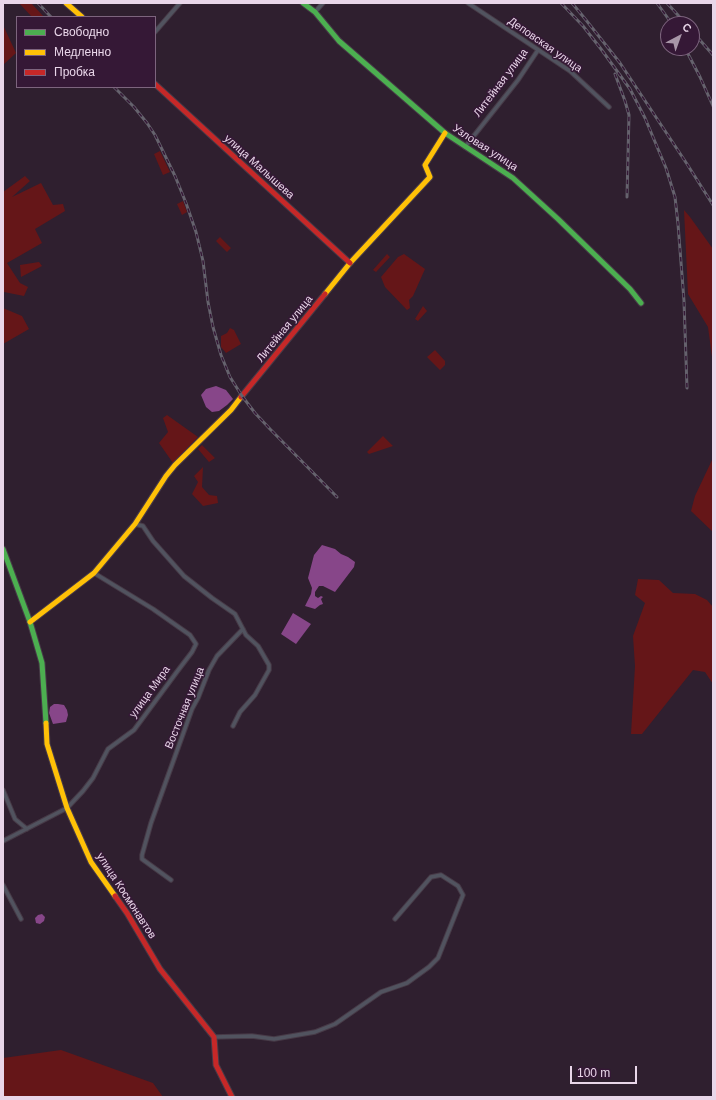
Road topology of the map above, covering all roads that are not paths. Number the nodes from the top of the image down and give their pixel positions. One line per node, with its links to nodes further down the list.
1 (66, 3): 7 (street)
2 (180, 3): 8 (street)
3 (303, 3): 6 (street, Узловая улица)
4 (323, 3): 6 (street)
5 (468, 3): 9 (street, Деповская улица)
6 (315, 12): 12 (street, Узловая улица)
7 (81, 16)
8 (156, 31)
9 (538, 50): 11 (street, Деповская улица); 13 (street, Литейная улица)
10 (156, 85): 14 (street, улица Малышева)
11 (609, 107)
12 (444, 133): 13 (street, Узловая улица); 14 (street, Литейная улица)
13 (465, 147): 15 (street, Узловая улица)
14 (350, 263): 16 (street, Литейная улица)
15 (641, 303)
16 (135, 524): 18 (street, Литейная улица); 20 (street)
17 (3, 550): 19 (street, улица Космонавтов)
18 (94, 573): 19 (street, Литейная улица); 23 (street, улица Мира)
19 (30, 622): 23 (street, улица Космонавтов)
20 (242, 628): 21 (street); 26 (street, Восточная улица)
21 (233, 726)
22 (3, 790): 24 (street)
23 (66, 808): 24 (street, улица Мира); 30 (street, улица Космонавтов)
24 (27, 829): 25 (street, улица Мира)
25 (3, 841)
26 (171, 880)
27 (3, 885): 28 (street)
28 (20, 919)
29 (395, 919): 30 (street)
30 (214, 1037): 31 (street)
31 (232, 1097)

